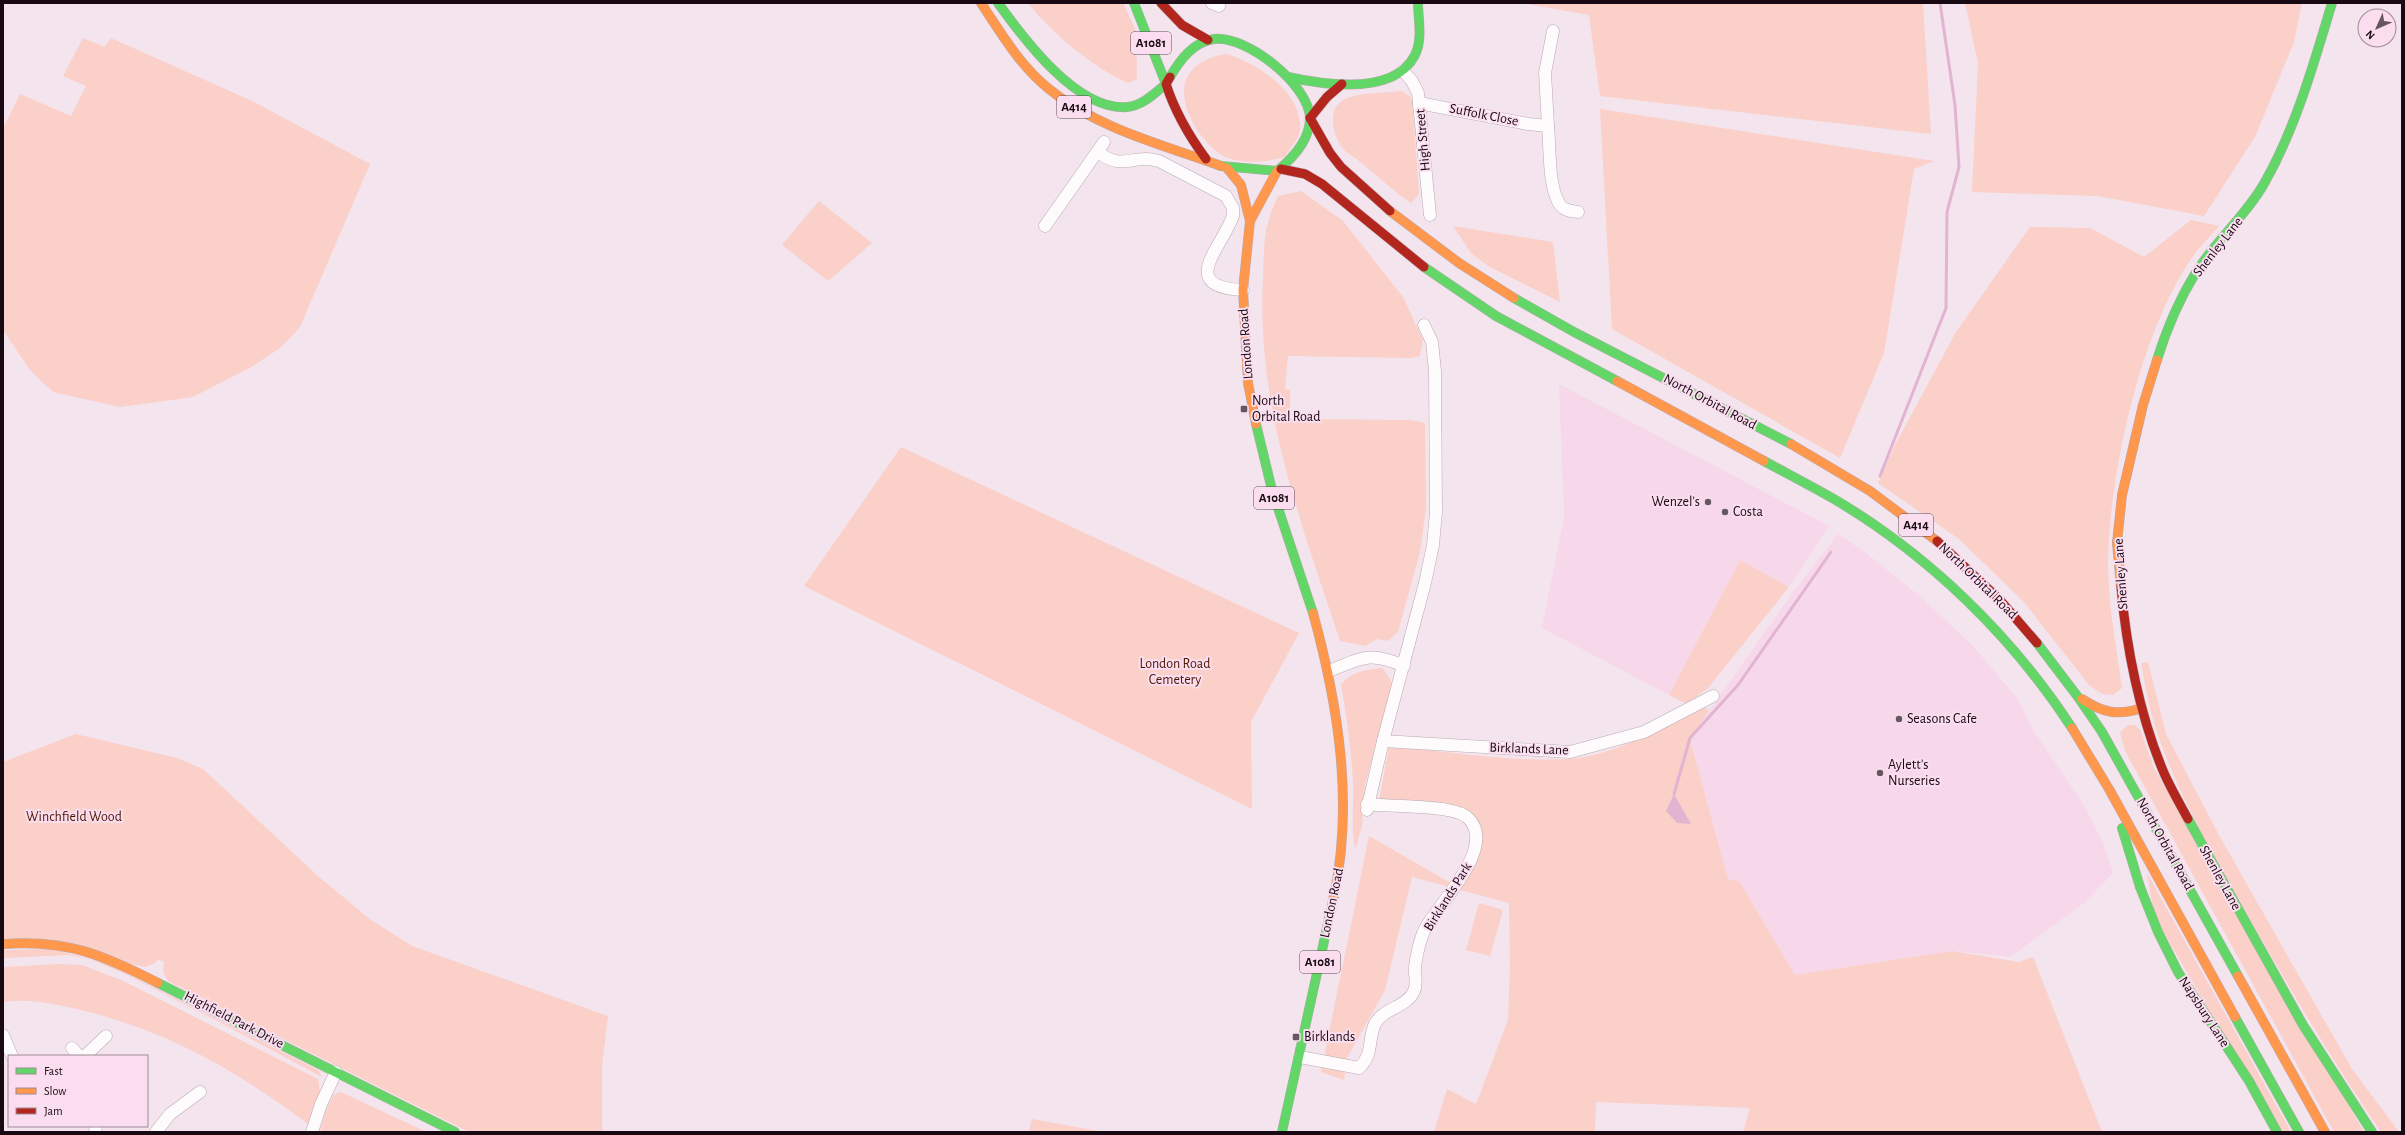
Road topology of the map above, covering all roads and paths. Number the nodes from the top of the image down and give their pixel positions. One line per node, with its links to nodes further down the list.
1 (981, 3): 16 (main road, A414)
2 (998, 3): 11 (main road, A414)
3 (1134, 3): 11 (main road, A1081)
4 (1161, 3): 8 (main road, A1081)
5 (1418, 3): 9 (main road)
6 (2332, 3): 29 (main road, Shenley Lane)
7 (1553, 31): 15 (street)
8 (1208, 40): 10 (main road); 11 (main road)
9 (1403, 71): 12 (main road); 13 (street, High Street)
10 (1288, 77): 12 (main road); 14 (main road)
11 (1166, 84): 16 (main road)
12 (1342, 84): 14 (main road)
13 (1419, 103): 15 (street, Suffolk Close); 20 (street, High Street)
14 (1310, 118): 18 (main road); 28 (main road, North Orbital Road / A414)
15 (1548, 126): 19 (street)
16 (1206, 159): 17 (main road)
17 (1227, 168): 18 (main road); 21 (main road, London Road / A1081)
18 (1279, 170): 21 (main road, London Road / A1081); 33 (main road, North Orbital Road / A414)
19 (1578, 212)
20 (1430, 215)
21 (1250, 221): 23 (main road, London Road / A1081)
22 (1045, 226): 23 (street)
23 (1243, 290): 26 (main road, London Road / A1081)
24 (1424, 324): 25 (street)
25 (1404, 666): 26 (street); 31 (street)
26 (1329, 671): 39 (main road, London Road / A1081)
27 (1713, 696): 31 (street, Birklands Lane)
28 (2080, 698): 29 (main road); 32 (main road, North Orbital Road / A414)
29 (2142, 708): 49 (main road, Shenley Lane)
30 (2114, 732): 32 (main road)
31 (1383, 741): 39 (street, Birklands Park)
32 (2121, 764): 48 (main road, North Orbital Road / A414)
33 (2117, 804): 46 (main road, Napsbury Lane); 47 (main road, North Orbital Road / A414)
34 (3, 944): 40 (main road, Highfield Park Drive)
35 (106, 1036): 38 (street)
36 (4, 1040): 37 (street)
37 (12, 1055)
38 (86, 1055)
39 (1300, 1057): 45 (main road, London Road / A1081)
40 (336, 1072): 43 (street); 44 (main road, Highfield Park Drive)
41 (200, 1092): 42 (street)
42 (162, 1130)
43 (312, 1132)
44 (455, 1132)
45 (1282, 1132)
46 (2277, 1132)
47 (2299, 1132)
48 (2325, 1132)
49 (2372, 1132)

